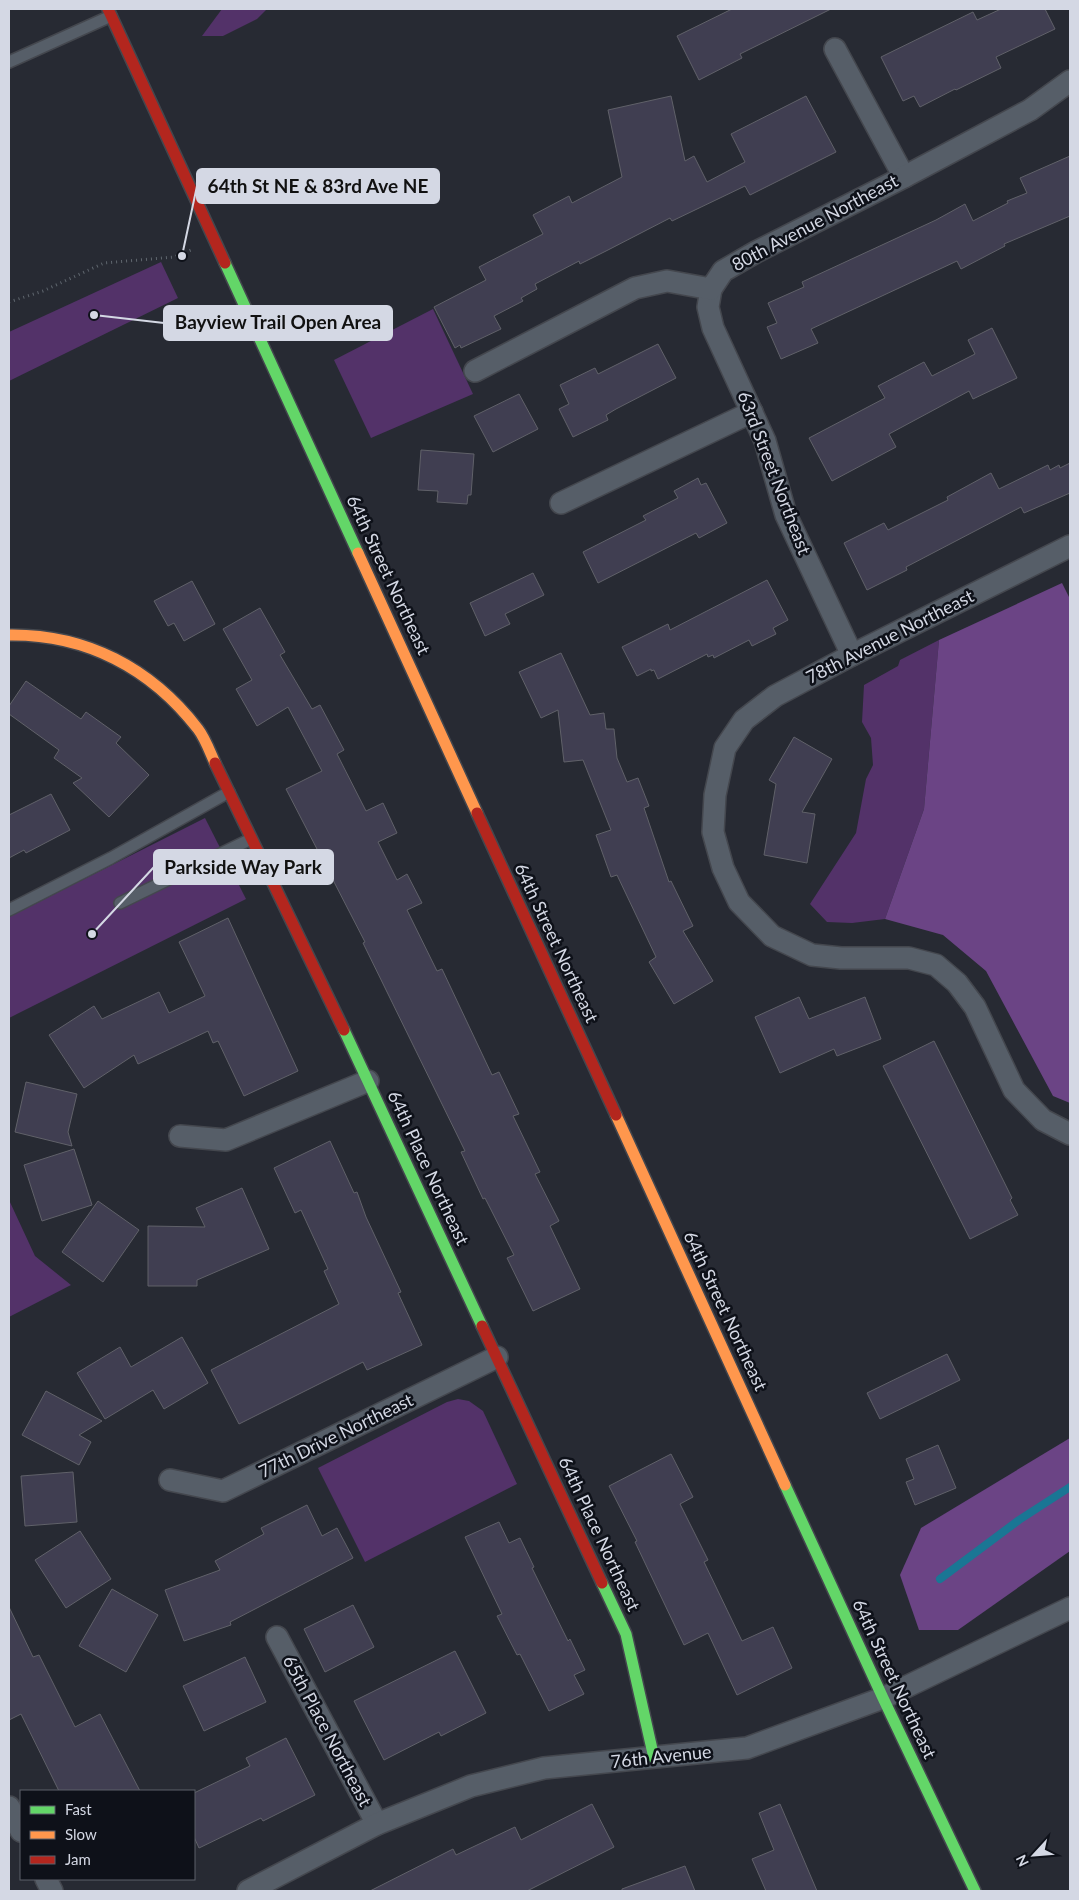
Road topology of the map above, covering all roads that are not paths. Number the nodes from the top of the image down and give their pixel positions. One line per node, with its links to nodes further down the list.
1 (110, 12): 3 (lane); 24 (main road, 64th Street Northeast)
2 (835, 49): 5 (street)
3 (9, 62)
4 (1070, 81): 5 (street, 80th Avenue Northeast)
5 (904, 177): 6 (street, 80th Avenue Northeast)
6 (711, 288): 7 (street); 8 (street, 63rd Street Northeast)
7 (474, 371)
8 (752, 412): 9 (street); 12 (street, 63rd Street Northeast)
9 (561, 503)
10 (1070, 546): 12 (street, 78th Avenue Northeast)
11 (9, 635): 13 (main road, 64th Place Northeast)
12 (852, 655): 18 (street, 78th Avenue Northeast)
13 (229, 792): 14 (main road, 64th Place Northeast); 16 (lane)
14 (251, 839): 15 (lane); 17 (main road, 64th Place Northeast)
15 (120, 903)
16 (9, 910)
17 (368, 1081): 19 (street); 20 (main road, 64th Place Northeast)
18 (1070, 1134)
19 (180, 1136)
20 (496, 1357): 21 (street, 77th Drive Northeast); 25 (main road, 64th Place Northeast)
21 (170, 1480)
22 (1070, 1608): 24 (street, 76th Avenue)
23 (277, 1637): 27 (street, 65th Place Northeast)
24 (883, 1698): 25 (street, 76th Avenue); 30 (main road, 64th Street Northeast)
25 (654, 1758): 27 (street, 76th Avenue)
26 (9, 1807): 28 (street)
27 (377, 1824): 29 (street, 76th Avenue)
28 (20, 1829)
29 (248, 1891)
30 (975, 1891)

